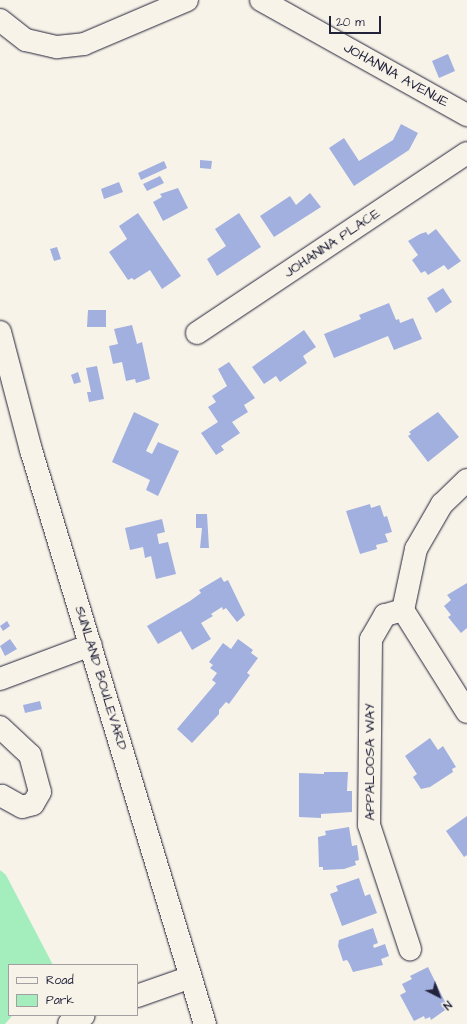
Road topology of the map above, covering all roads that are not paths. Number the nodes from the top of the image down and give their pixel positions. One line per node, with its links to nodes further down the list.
1 (187, 0): 3 (street)
2 (274, 3): 4 (street, JOHANNA AVENUE)
3 (0, 20)
4 (467, 115)
5 (467, 153): 7 (street, JOHANNA PLACE)
6 (0, 332): 10 (street, SUNLAND BOULEVARD)
7 (197, 333)
8 (467, 480): 9 (street)
9 (403, 610): 12 (street); 15 (street, APPALOOSA WAY)
10 (91, 645): 11 (street); 16 (street, SUNLAND BOULEVARD)
11 (0, 679)
12 (467, 712)
13 (0, 727): 14 (street)
14 (2, 796)
15 (410, 949)
16 (191, 977): 17 (street); 20 (street, SUNLAND BOULEVARD)
17 (138, 996)
18 (82, 1016): 19 (street)
19 (69, 1024)
20 (205, 1024)

